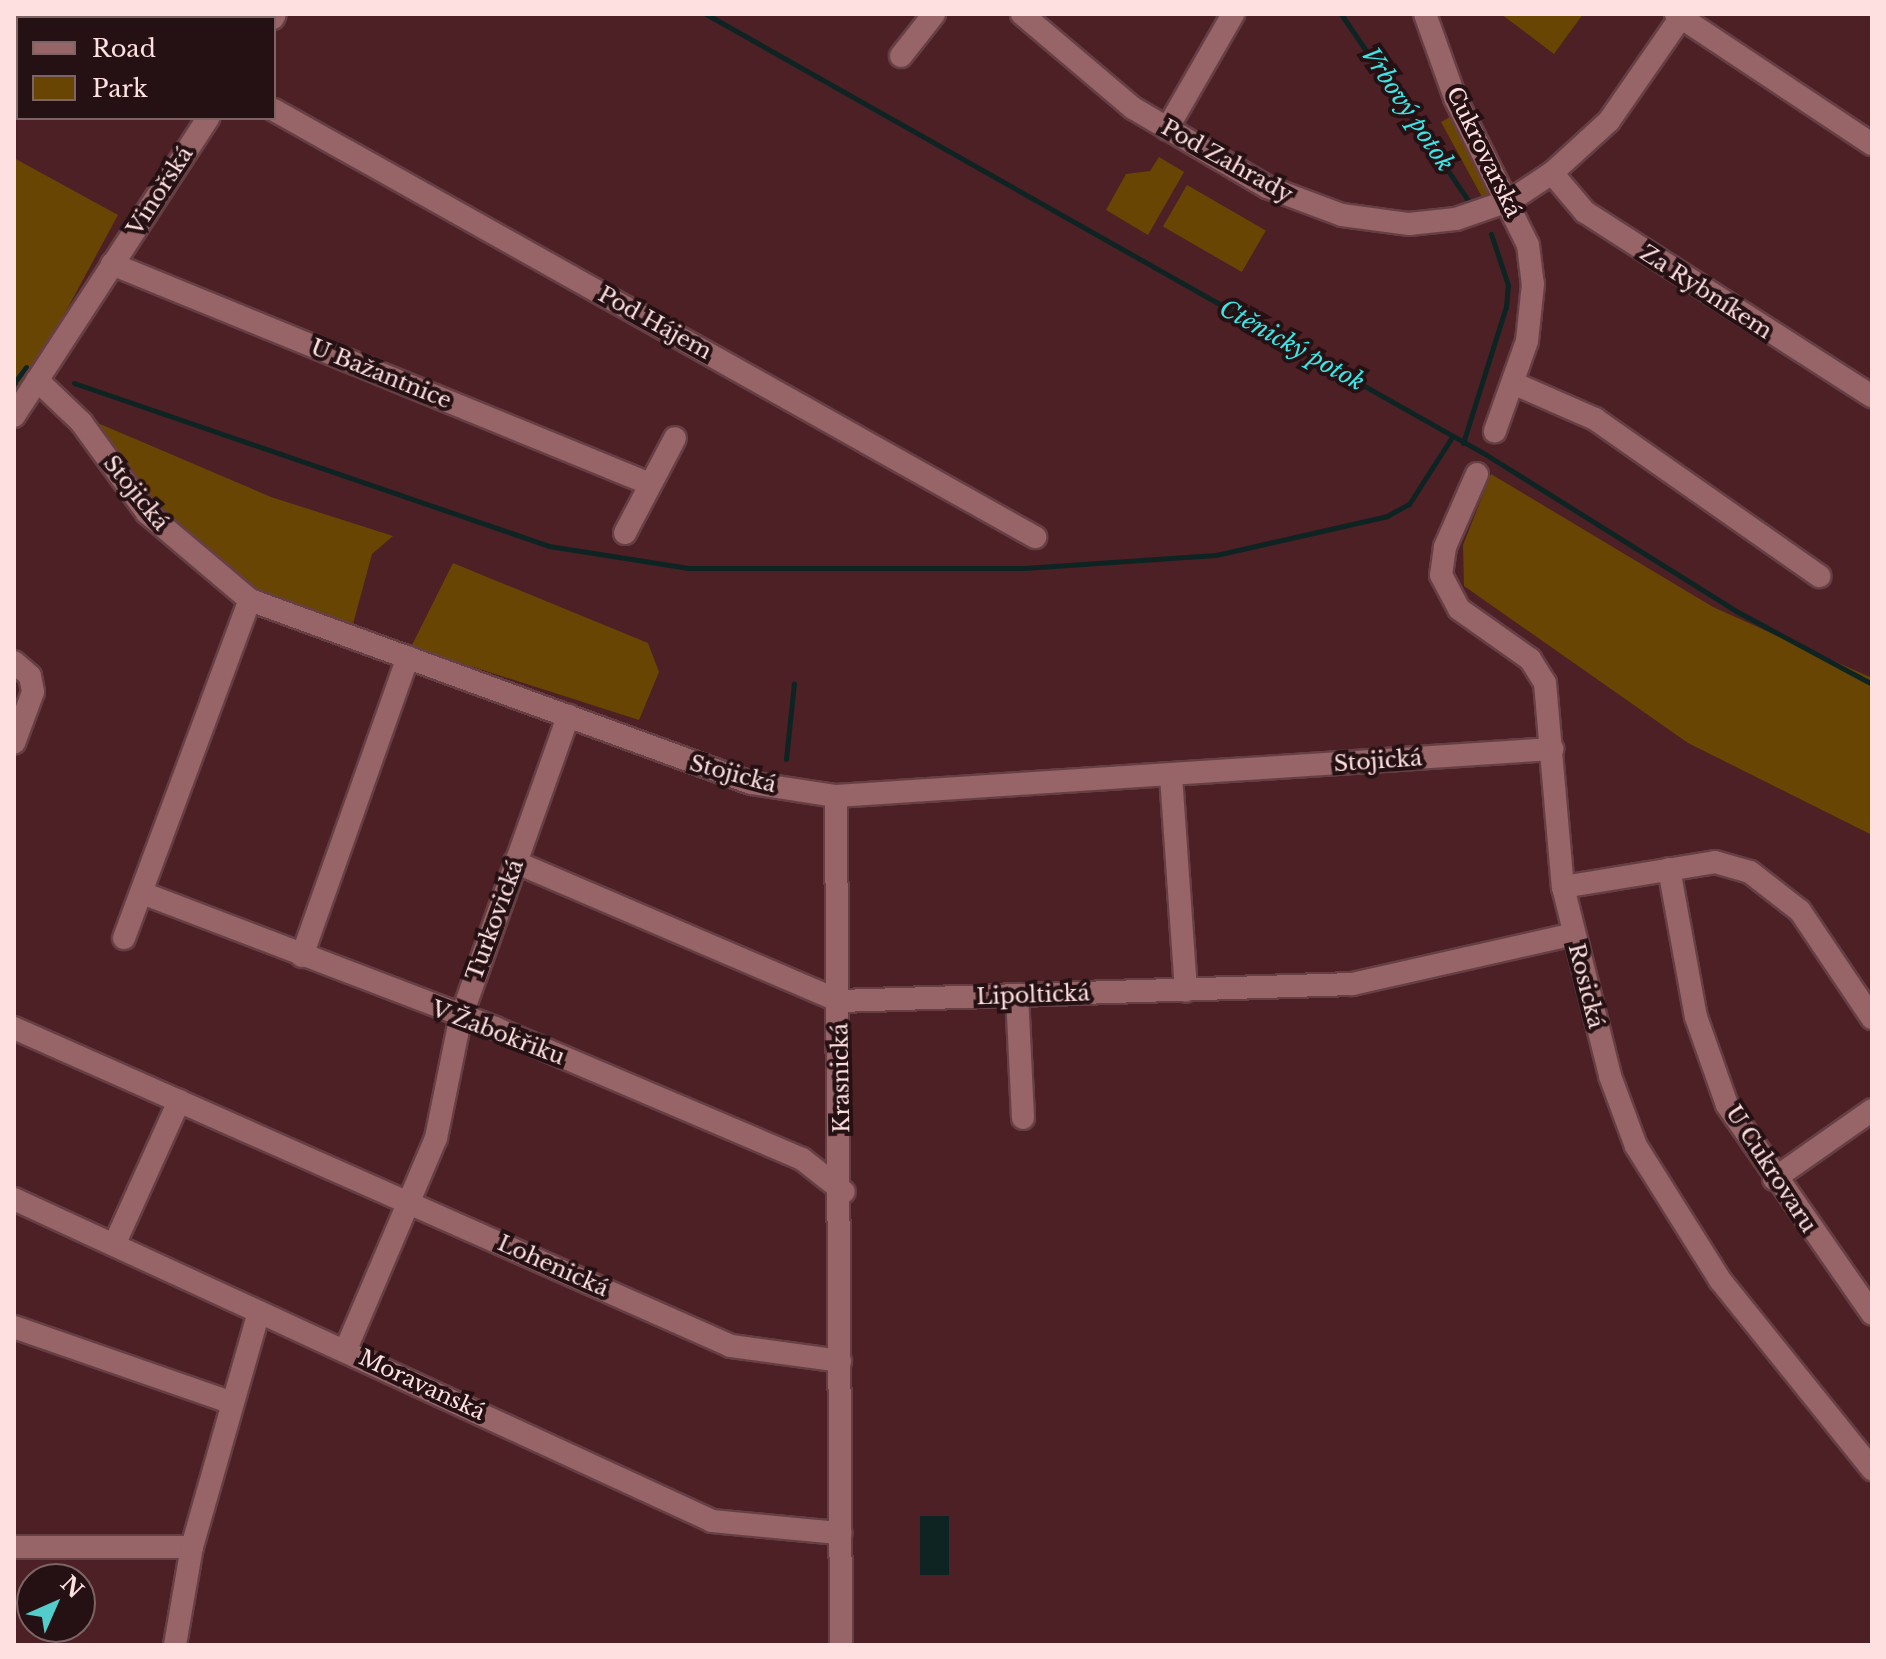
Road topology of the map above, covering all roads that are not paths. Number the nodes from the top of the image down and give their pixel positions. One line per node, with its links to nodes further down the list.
1 (934, 14): 6 (street)
2 (1022, 14): 9 (street, Pod Zahrady)
3 (1233, 14): 9 (street)
4 (1425, 14): 12 (street, Cukrovarská)
5 (1680, 15): 10 (street); 11 (street, Pod Zahrady)
6 (901, 56)
7 (276, 111): 23 (street, Pod Hájem)
8 (207, 120): 13 (street, Vinořská)
9 (1167, 129): 12 (street, Pod Zahrady)
10 (1872, 144)
11 (1552, 173): 12 (street, Pod Zahrady); 16 (street, Za Rybníkem)
12 (1511, 200): 15 (street, Cukrovarská)
13 (112, 264): 14 (street, Vinořská); 21 (street, U Bažantnice)
14 (37, 380): 17 (street, Vinořská); 25 (street, Stojická)
15 (1513, 383): 18 (street, Cukrovarská); 24 (street)
16 (1872, 396)
17 (14, 416)
18 (1495, 431)
19 (675, 438): 21 (street)
20 (1477, 474): 30 (street, Rosická)
21 (650, 484): 22 (street)
22 (625, 533)
23 (1035, 537)
24 (1819, 576)
25 (250, 600): 26 (street, Stojická); 36 (street)
26 (408, 657): 28 (street, Stojická); 39 (street)
27 (14, 662): 29 (street)
28 (568, 716): 32 (street, Stojická); 33 (street, Turkovická)
29 (14, 743)
30 (1552, 749): 31 (street, Stojická); 35 (street, Rosická)
31 (1171, 776): 32 (street, Stojická); 40 (street)
32 (836, 796): 42 (street, Krasnická)
33 (515, 862): 42 (street, Lipoltická); 44 (street, Turkovická)
34 (1669, 869): 35 (street); 43 (street); 49 (street, U Cukrovaru)
35 (1563, 887): 37 (street, Rosická)
36 (142, 893): 38 (street); 39 (street, V Žabokřiku)
37 (1573, 934): 40 (street, Lipoltická); 60 (street, Rosická)
38 (124, 938)
39 (302, 956): 44 (street, V Žabokřiku)
40 (1186, 990): 41 (street, Lipoltická)
41 (1017, 995): 42 (street, Lipoltická); 48 (street)
42 (840, 1001): 50 (street, Krasnická)
43 (1872, 1018)
44 (460, 1020): 50 (street, V Žabokřiku); 52 (street, Turkovická)
45 (14, 1028): 46 (street, Lohenická)
46 (179, 1101): 52 (street, Lohenická); 53 (street)
47 (1872, 1110): 49 (street)
48 (1023, 1118)
49 (1774, 1179): 54 (street, U Cukrovaru)
50 (844, 1192): 58 (street, Krasnická)
51 (14, 1199): 53 (street, Moravanská)
52 (411, 1203): 57 (street, Turkovická); 58 (street, Lohenická)
53 (115, 1243): 55 (street, Moravanská)
54 (1869, 1305)
55 (259, 1312): 57 (street, Moravanská); 59 (street)
56 (14, 1327): 59 (street)
57 (346, 1349): 61 (street, Moravanská)
58 (840, 1361): 61 (street)
59 (229, 1402): 63 (street)
60 (1872, 1469)
61 (840, 1533): 65 (street)
62 (14, 1547): 63 (street)
63 (192, 1547): 64 (street)
64 (175, 1645)
65 (841, 1645)

